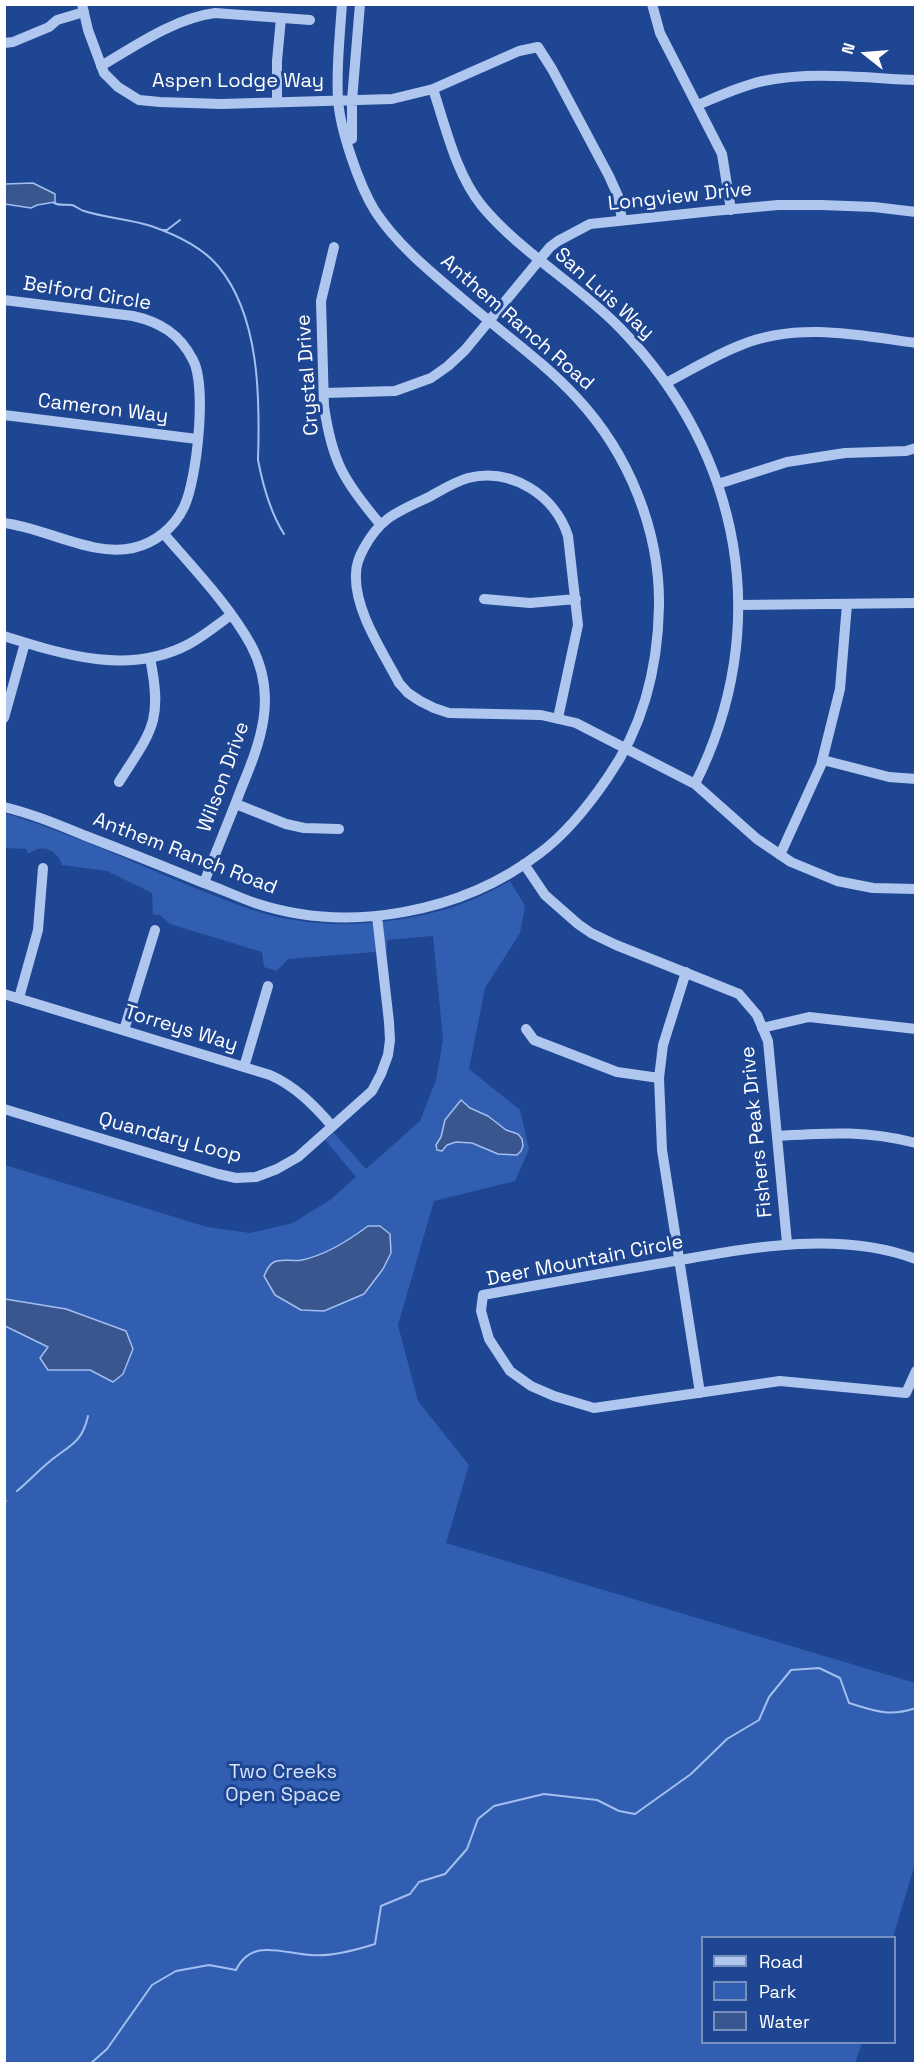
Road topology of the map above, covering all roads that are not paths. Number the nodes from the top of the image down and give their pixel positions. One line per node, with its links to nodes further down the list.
1 (342, 4): 11 (street, Anthem Ranch Road)
2 (360, 4): 12 (street, Anthem Ranch Road)
3 (652, 4): 14 (street)
4 (83, 8): 7 (street, Aspen Lodge Way); 8 (street, Aspen Lodge Way)
5 (281, 18): 6 (street); 8 (street); 13 (street)
6 (310, 20)
7 (4, 43)
8 (101, 66): 13 (street, Aspen Lodge Way)
9 (915, 80): 14 (street)
10 (433, 89): 12 (street, Aspen Lodge Way); 18 (street, Aspen Lodge Way); 20 (street, San Luis Way)
11 (338, 99): 12 (street, Aspen Lodge Way); 13 (street, Aspen Lodge Way); 15 (street, Anthem Ranch Road)
12 (352, 100): 15 (street, Anthem Ranch Road)
13 (277, 102)
14 (698, 105): 16 (street)
15 (352, 157): 22 (street, Anthem Ranch Road)
16 (730, 210): 17 (street, Longview Drive); 18 (street, Longview Drive)
17 (915, 212)
18 (622, 220): 20 (street, Longview Drive)
19 (334, 247): 25 (street, Crystal Drive)
20 (539, 259): 22 (street, Longview Drive); 24 (street, San Luis Way)
21 (4, 300): 27 (street, Belford Circle)
22 (488, 321): 25 (street, Longview Drive); 44 (street, Anthem Ranch Road)
23 (915, 343): 24 (street)
24 (666, 383): 29 (street, San Luis Way)
25 (324, 393): 31 (street, Crystal Drive)
26 (4, 415): 27 (street, Cameron Way)
27 (197, 439): 32 (street, Belford Circle)
28 (915, 448): 29 (street)
29 (718, 484): 37 (street, San Luis Way)
30 (4, 523): 32 (street, Belford Circle)
31 (380, 524): 34 (street); 43 (street)
32 (164, 534): 38 (street, Wilson Drive)
33 (484, 599): 34 (street)
34 (576, 599): 43 (street)
35 (847, 603): 36 (street); 37 (street); 45 (street)
36 (915, 603)
37 (738, 605): 48 (street, San Luis Way)
38 (231, 615): 41 (street); 49 (street, Wilson Drive)
39 (4, 636): 40 (street)
40 (25, 643): 41 (street); 42 (street)
41 (150, 658): 47 (street)
42 (4, 718)
43 (558, 718): 44 (street)
44 (626, 748): 48 (street); 53 (street, Anthem Ranch Road)
45 (823, 760): 46 (street); 52 (street)
46 (915, 779)
47 (118, 782)
48 (695, 784): 52 (street)
49 (236, 804): 51 (street); 55 (street, Wilson Drive)
50 (4, 807): 55 (street, Anthem Ranch Road)
51 (339, 828)
52 (780, 855): 56 (street)
53 (524, 864): 57 (street, Anthem Ranch Road); 59 (street, Fishers Peak Drive)
54 (43, 868): 62 (street)
55 (204, 883): 57 (street, Anthem Ranch Road)
56 (915, 889)
57 (377, 916): 70 (street, Quandary Loop)
58 (155, 930): 66 (street)
59 (686, 972): 63 (street, Fishers Peak Drive); 68 (street)
60 (268, 986): 67 (street)
61 (4, 994): 62 (street, Torreys Way)
62 (19, 998): 66 (street, Torreys Way)
63 (762, 1028): 65 (street); 71 (street, Fishers Peak Drive)
64 (526, 1029): 68 (street)
65 (915, 1029)
66 (124, 1030): 67 (street, Torreys Way)
67 (244, 1067): 70 (street, Torreys Way)
68 (659, 1078): 75 (street)
69 (4, 1110): 70 (street, Quandary Loop)
70 (332, 1126)
71 (777, 1136): 72 (street); 73 (street, Fishers Peak Drive)
72 (915, 1143)
73 (787, 1243): 74 (street, Deer Mountain Circle); 75 (street, Deer Mountain Circle)
74 (915, 1259)
75 (679, 1260): 77 (street); 77 (street, Deer Mountain Circle)
76 (915, 1371): 77 (street, Deer Mountain Circle)
77 (700, 1393)

